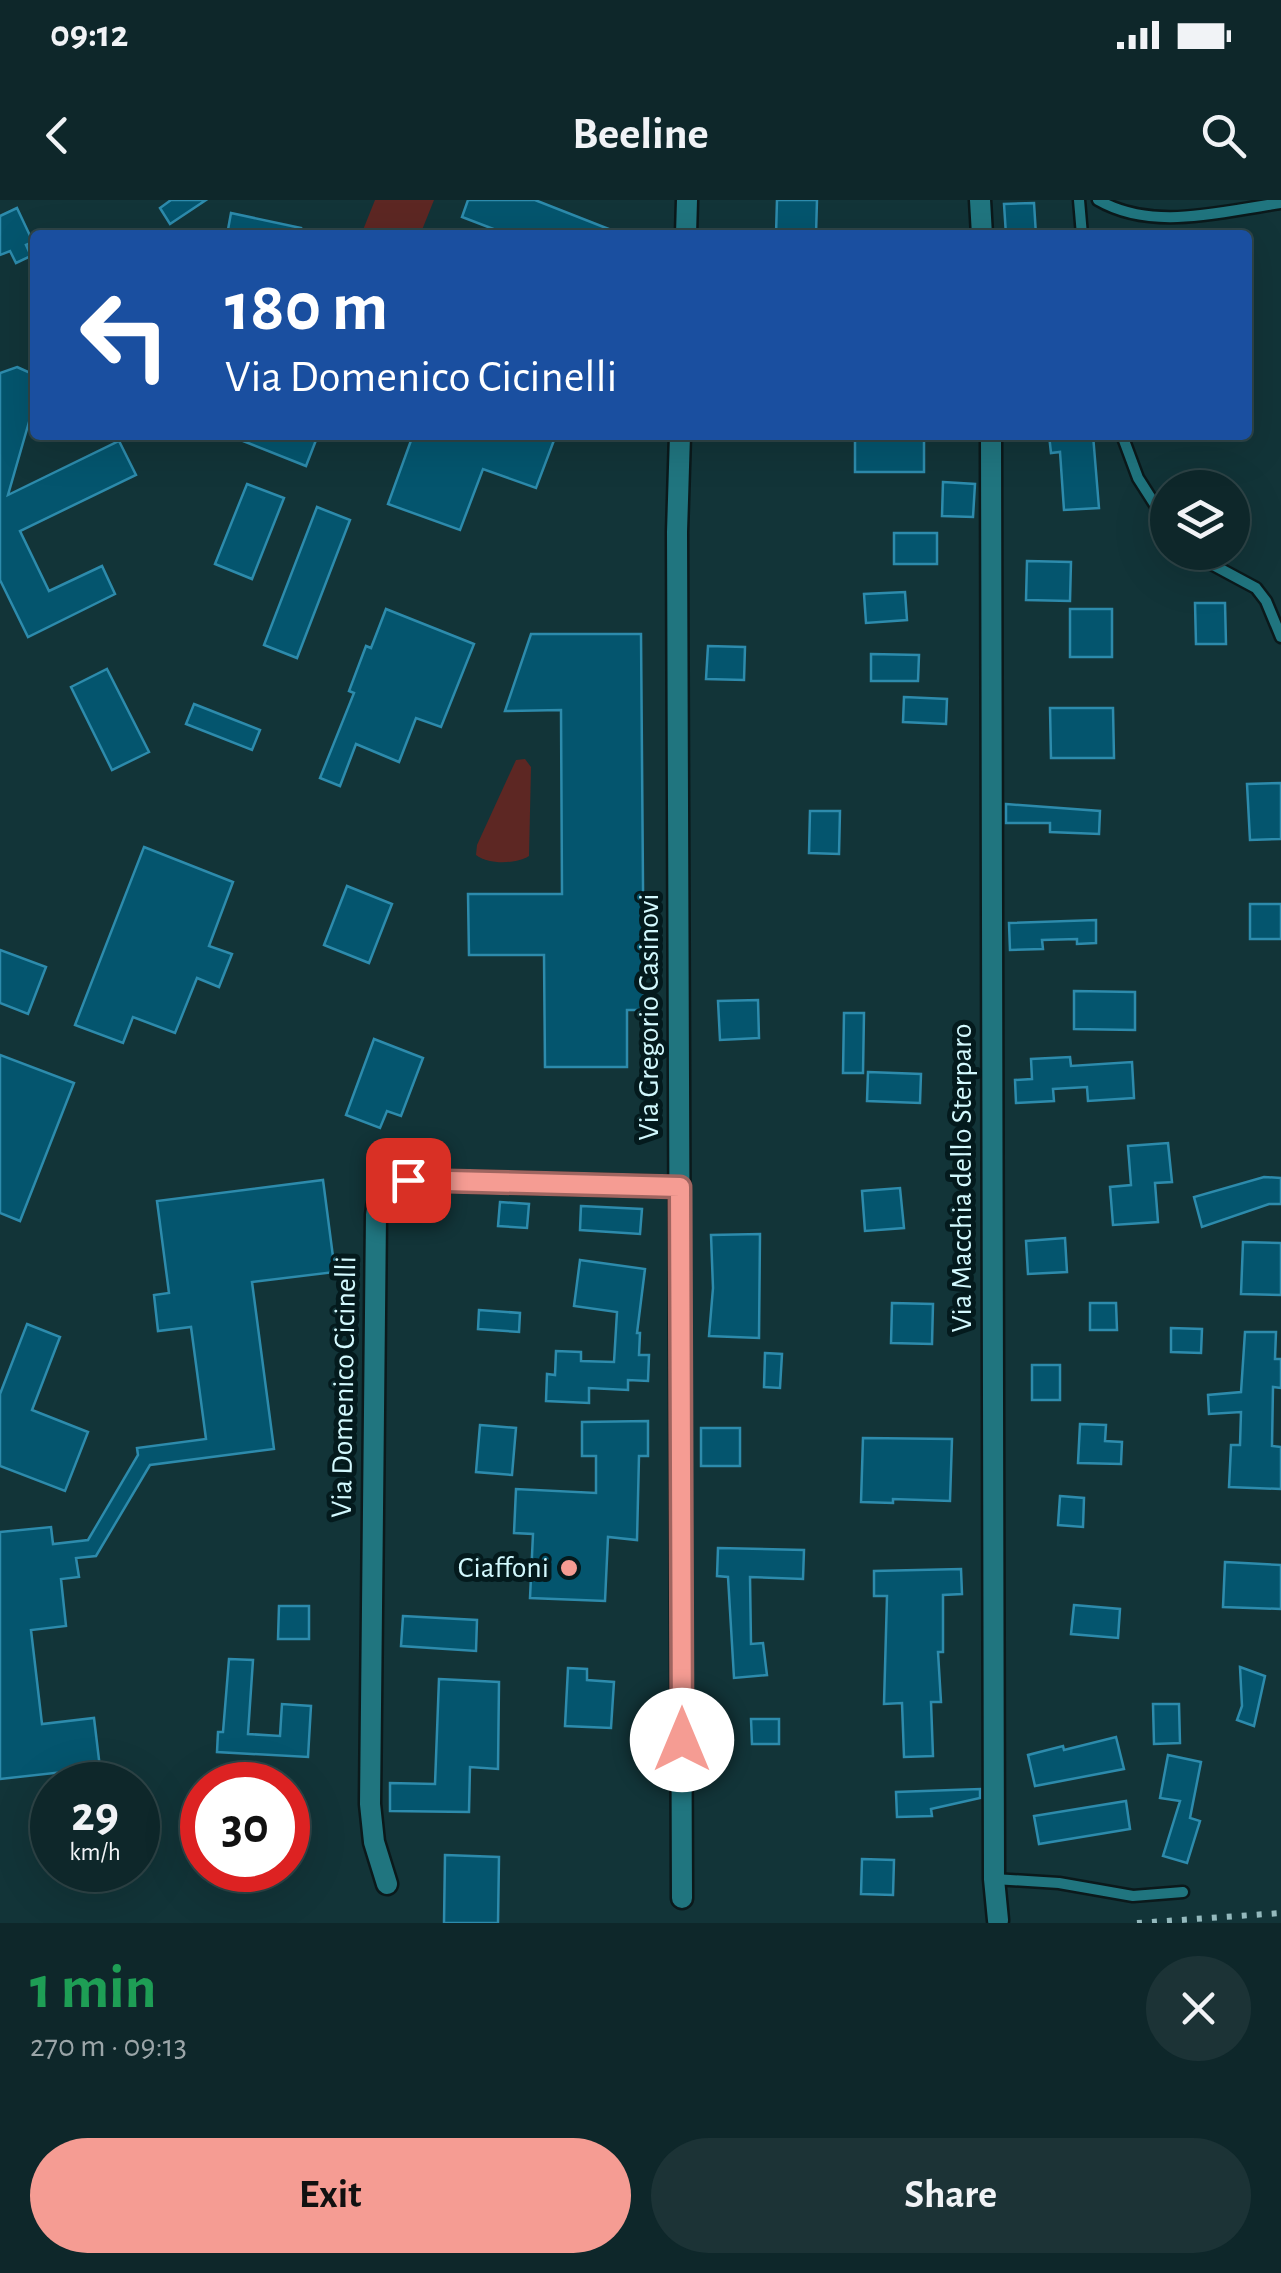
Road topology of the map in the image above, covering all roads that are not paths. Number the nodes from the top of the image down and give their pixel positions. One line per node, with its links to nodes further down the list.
1 (687, 200): 6 (street)
2 (980, 200): 7 (street)
3 (1080, 200): 8 (lane)
4 (1098, 200): 5 (lane)
5 (1281, 202)
6 (686, 230)
7 (982, 230)
8 (1082, 230)
9 (680, 440): 15 (street, Via Gregorio Casinovi)
10 (990, 440): 16 (street, Via Macchia dello Sterparo)
11 (1124, 440): 12 (lane)
12 (1150, 497)
13 (1223, 570): 14 (lane)
14 (1281, 637)
15 (680, 1187): 17 (street, Via Domenico Cicinelli); 19 (street, Via Gregorio Casinovi)
16 (994, 1879): 18 (lane); 20 (street, Via Macchia dello Sterparo)
17 (387, 1884)
18 (1183, 1892)
19 (682, 1898)
20 (998, 1920)

